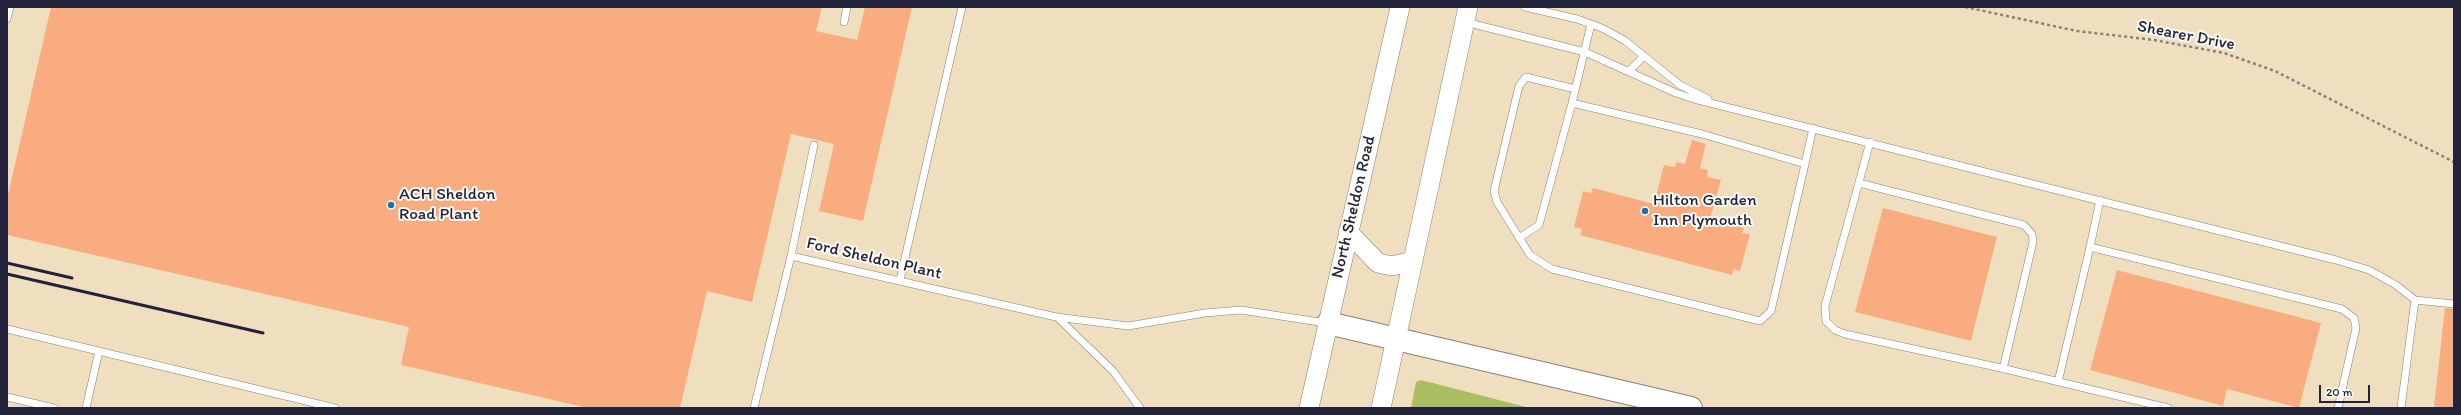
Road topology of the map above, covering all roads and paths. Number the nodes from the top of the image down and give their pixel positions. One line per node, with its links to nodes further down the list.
1 (10, 7): 8 (lane)
2 (847, 7): 9 (lane)
3 (962, 7): 29 (lane)
4 (1400, 7): 24 (main road, North Sheldon Road)
5 (1525, 7): 10 (lane)
6 (1966, 7): 20 (path, Shearer Drive)
7 (1466, 14): 11 (lane); 28 (main road)
8 (7, 20)
9 (844, 22)
10 (1591, 24): 11 (lane); 12 (lane)
11 (1585, 52): 13 (lane); 14 (lane)
12 (1644, 56): 13 (lane); 16 (lane)
13 (1629, 72): 16 (lane)
14 (1575, 89): 15 (lane); 25 (lane)
15 (1572, 103): 21 (lane); 25 (lane)
16 (1715, 103): 17 (lane)
17 (1813, 128): 18 (lane); 21 (lane)
18 (1870, 142): 22 (lane); 23 (lane)
19 (814, 145): 27 (lane)
20 (2454, 162)
21 (1805, 164): 25 (lane)
22 (1859, 183): 37 (lane); 37 (lane)
23 (2100, 200): 26 (lane); 30 (lane)
24 (1348, 232): 28 (main road); 33 (main road, North Sheldon Road)
25 (1519, 238)
26 (2090, 248): 38 (lane); 49 (lane)
27 (790, 256): 29 (lane, Ford Sheldon Plant); 43 (lane, Ford Sheldon Plant)
28 (1413, 261): 35 (main road)
29 (900, 280): 32 (lane, Ford Sheldon Plant)
30 (2415, 300): 31 (lane); 50 (lane)
31 (2454, 304)
32 (1056, 317): 33 (lane, Ford Sheldon Plant); 44 (lane, Ford Sheldon Plant)
33 (1328, 323): 35 (highway); 45 (main road, North Sheldon Road)
34 (7, 328): 36 (lane)
35 (1396, 338): 46 (main road); 47 (highway)
36 (99, 351): 41 (lane); 42 (lane)
37 (2003, 368): 38 (lane)
38 (2058, 382): 48 (lane)
39 (7, 397): 40 (lane)
40 (54, 408)
41 (86, 408)
42 (335, 408)
43 (754, 408)
44 (1140, 408)
45 (1309, 408)
46 (1381, 408)
47 (1690, 408)
48 (2168, 408)
49 (2338, 408)
50 (2401, 408)

